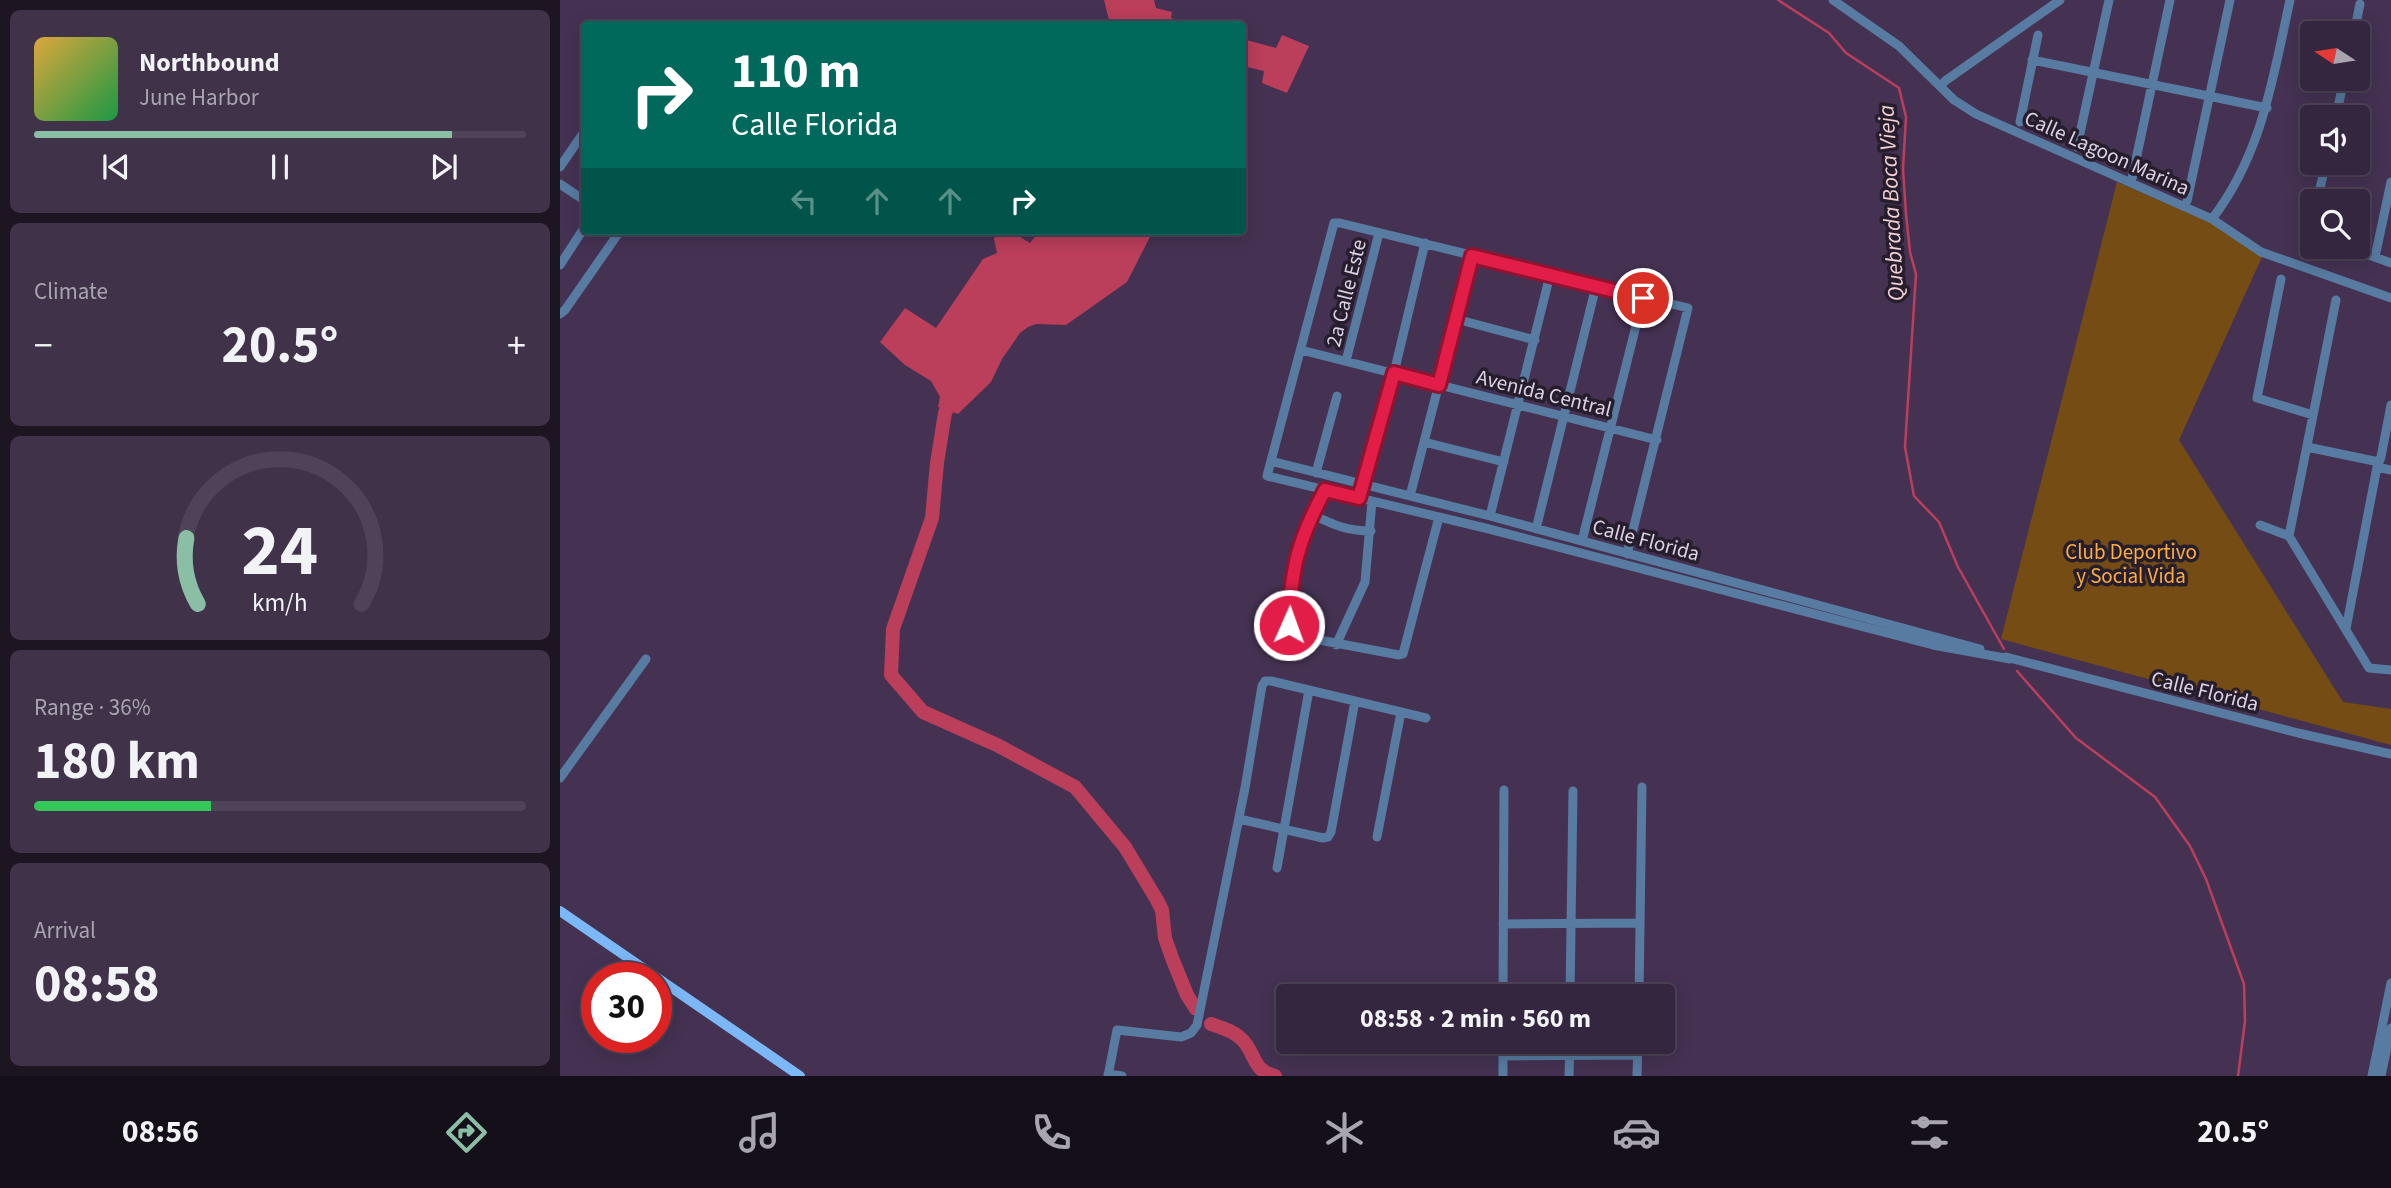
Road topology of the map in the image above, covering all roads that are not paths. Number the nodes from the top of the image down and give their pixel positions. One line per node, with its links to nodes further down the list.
1 (1833, 0): 13 (street, Calle Lagoon Marina)
2 (2060, 0): 13 (street)
3 (2109, 0): 11 (street)
4 (2170, 0): 12 (street)
5 (2230, 0): 14 (street)
6 (2290, 0): 15 (street)
7 (2360, 4): 8 (street)
8 (2356, 21)
9 (2038, 35): 10 (street)
10 (2032, 60): 11 (street); 16 (street)
11 (2093, 72): 12 (street); 18 (street)
12 (2152, 85): 14 (street); 21 (street)
13 (1941, 86): 21 (street, Calle Lagoon Marina)
14 (2210, 96): 15 (street); 24 (street)
15 (2267, 108): 25 (street)
16 (2020, 122)
17 (581, 136): 19 (street)
18 (2077, 147)
19 (560, 167)
20 (2391, 181): 32 (street)
21 (2131, 183): 25 (street, Calle Lagoon Marina)
22 (560, 184): 23 (street)
23 (581, 198)
24 (2188, 201)
25 (2212, 219): 39 (street, Calle Lagoon Marina)
26 (581, 233): 34 (street)
27 (1379, 233): 29 (street); 44 (street); 45 (street, 2a Calle Este)
28 (617, 235): 41 (street)
29 (1425, 243): 31 (street); 46 (street)
30 (2370, 255): 32 (street)
31 (1472, 256): 35 (street); 42 (street)
32 (2375, 257): 33 (street)
33 (2391, 263)
34 (560, 265)
35 (1550, 275): 37 (street); 43 (street)
36 (2281, 279): 51 (street)
37 (1597, 286): 38 (street); 52 (street)
38 (1643, 298): 53 (street); 54 (street)
39 (2391, 298)
40 (2336, 300): 51 (street)
41 (560, 314)
42 (1456, 319): 43 (street); 47 (street)
43 (1535, 340): 49 (street)
44 (1301, 350): 45 (street, Avenida Central); 57 (street)
45 (1346, 361): 46 (street, Avenida Central)
46 (1394, 373): 47 (street, Avenida Central); 62 (street)
47 (1439, 385): 49 (street, Avenida Central); 55 (street)
48 (1337, 396): 61 (street)
49 (1518, 405): 52 (street, Avenida Central); 59 (street)
50 (2391, 405): 58 (street)
51 (2314, 415): 56 (street)
52 (1564, 416): 53 (street, Avenida Central); 71 (street)
53 (1612, 428): 54 (street, Avenida Central); 74 (street)
54 (1657, 440): 75 (street)
55 (1424, 442): 59 (street); 64 (street)
56 (2307, 447): 58 (street); 73 (street)
57 (1271, 461): 61 (street, Calle Florida); 63 (street, Calle Florida)
58 (2382, 461): 60 (street); 76 (street)
59 (1504, 462): 68 (street)
60 (2391, 470)
61 (1316, 473): 62 (street, Calle Florida)
62 (1363, 485): 64 (street, Calle Florida); 65 (street)
63 (1325, 490): 65 (street, Calle Florida); 67 (street)
64 (1410, 496): 68 (street, Calle Florida)
65 (1359, 498): 66 (street, Calle Florida)
66 (1372, 501): 69 (street, Calle Florida); 72 (street)
67 (1313, 515): 72 (street); 77 (street)
68 (1490, 516): 71 (street, Calle Florida)
69 (1438, 517): 77 (street); 79 (street, Calle Florida)
70 (2259, 525): 73 (street)
71 (1535, 529): 74 (street, Calle Florida)
72 (1371, 531): 77 (street)
73 (2290, 536): 76 (street)
74 (1582, 541): 75 (street, Calle Florida)
75 (1627, 554): 79 (street, Calle Florida)
76 (2346, 629): 80 (street)
77 (1336, 645)
78 (646, 659): 86 (street)
79 (2010, 659): 85 (street, Calle Florida)
80 (2391, 670)
81 (1309, 690): 82 (street); 90 (street); 91 (street)
82 (1355, 701): 83 (street); 91 (street)
83 (1401, 712): 84 (street); 92 (street)
84 (1426, 718)
85 (2391, 754)
86 (560, 778)
87 (1642, 787): 95 (street)
88 (1504, 790): 96 (street)
89 (1573, 791): 97 (street)
90 (1239, 819): 91 (street); 106 (street)
91 (1284, 828): 93 (street)
92 (1377, 837)
93 (1277, 868)
94 (560, 911): 107 (main road)
95 (1640, 923): 97 (street); 101 (street)
96 (1503, 924): 97 (street); 99 (street)
97 (1571, 924): 100 (street)
98 (2391, 983): 112 (street)
99 (1503, 984)
100 (1570, 984)
101 (1639, 984)
102 (2391, 1028): 113 (street)
103 (1638, 1055): 105 (street); 111 (street)
104 (1503, 1056): 105 (street); 109 (street)
105 (1569, 1056): 110 (street)
106 (1108, 1075): 108 (street)
107 (800, 1076)
108 (1122, 1076)
109 (1503, 1076)
110 (1569, 1076)
111 (1637, 1076)
112 (2372, 1076)
113 (2381, 1076)

